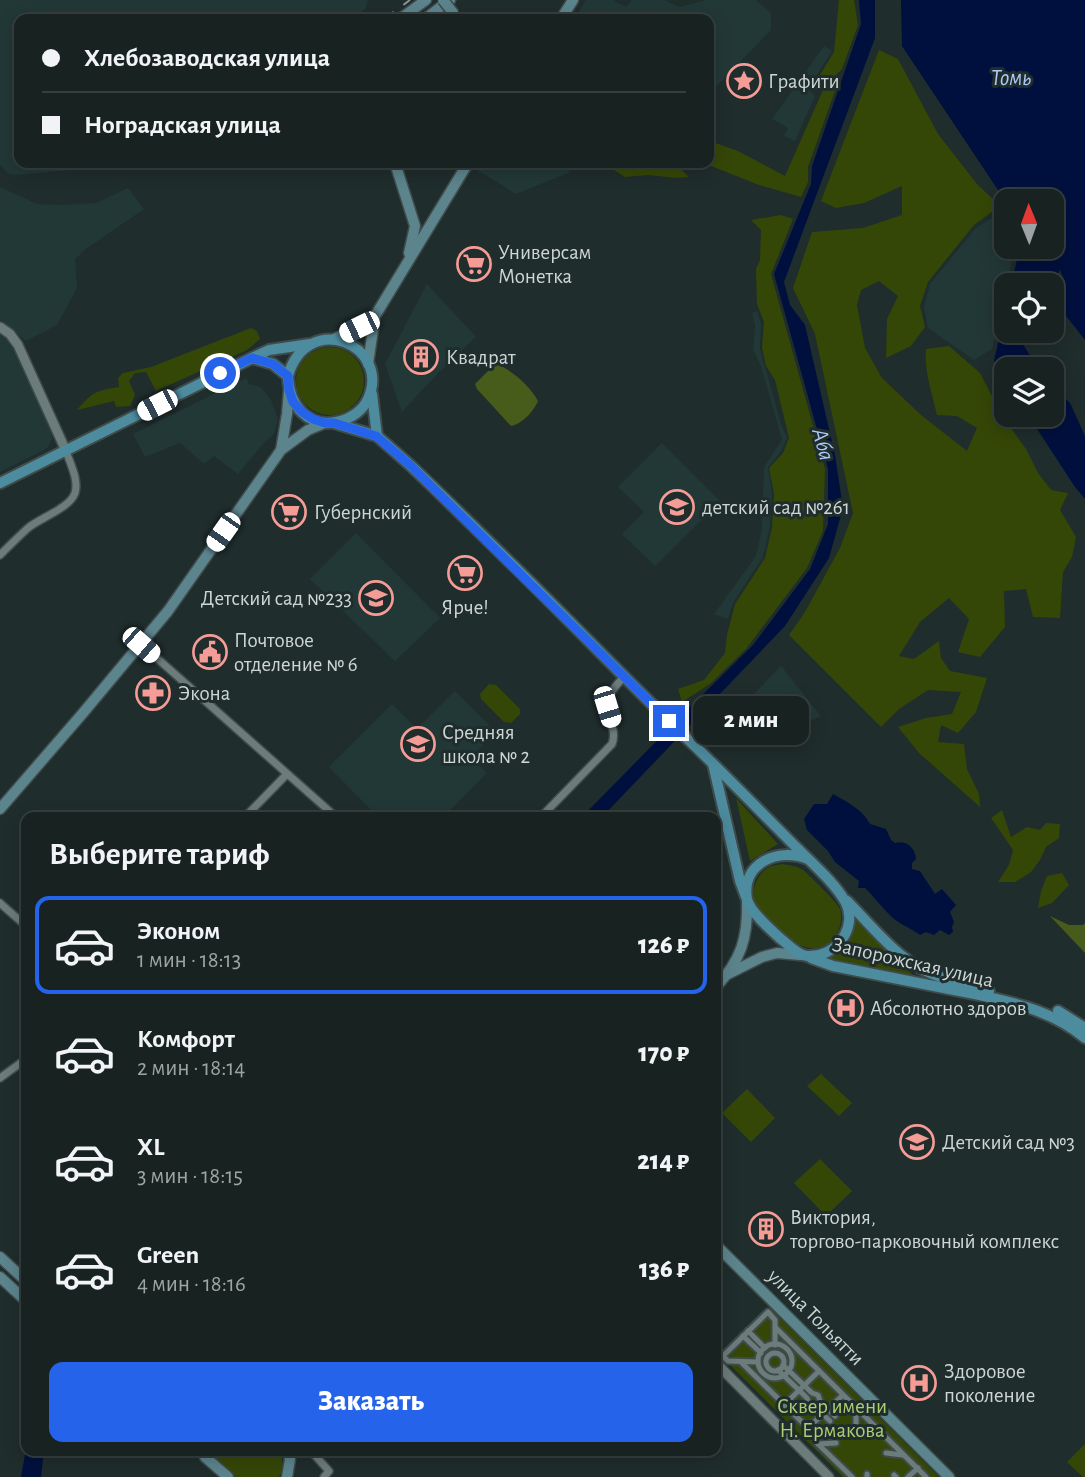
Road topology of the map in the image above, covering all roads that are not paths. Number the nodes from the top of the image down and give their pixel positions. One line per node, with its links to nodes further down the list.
1 (426, 0): 4 (main road)
2 (443, 0): 6 (main road, bridge)
3 (450, 0): 5 (main road)
4 (407, 14)
5 (432, 14)
6 (454, 14)
7 (397, 168): 9 (main road)
8 (465, 168): 9 (main road)
9 (408, 261): 10 (main road)
10 (375, 316): 12 (main road); 15 (main road)
11 (0, 327): 21 (street)
12 (334, 339): 13 (main road); 15 (main road)
13 (310, 344): 14 (main road); 16 (main road)
14 (252, 358): 16 (main road); 21 (main road)
15 (368, 364): 18 (main road)
16 (288, 376): 17 (main road)
17 (289, 390): 19 (main road); 22 (main road)
18 (371, 390): 19 (main road); 20 (main road)
19 (329, 423): 20 (main road); 22 (main road)
20 (376, 436): 26 (main road)
21 (70, 449): 23 (main road); 24 (street)
22 (281, 450): 25 (main road)
23 (0, 483)
24 (0, 555)
25 (141, 645): 28 (street); 29 (main road)
26 (624, 677): 27 (main road); 32 (street)
27 (713, 764): 33 (main road); 35 (main road)
28 (287, 774): 30 (street); 31 (street)
29 (0, 809)
30 (251, 812)
31 (331, 812)
32 (546, 812)
33 (808, 859): 34 (main road); 35 (main road)
34 (840, 894): 38 (main road); 41 (main road, Запорожская улица)
35 (747, 901): 38 (main road); 39 (main road)
36 (0, 902): 37 (street)
37 (21, 921)
38 (804, 956): 39 (main road); 42 (main road, Запорожская улица)
39 (728, 974): 40 (main road)
40 (721, 982)
41 (1085, 1028)
42 (1085, 1038)
43 (21, 1063): 44 (street)
44 (0, 1078)
45 (721, 1250): 95 (main road, улица Тольятти)
46 (0, 1257): 47 (main road)
47 (21, 1276)
48 (0, 1277): 49 (main road)
49 (21, 1296)
50 (776, 1328): 51 (street); 52 (street); 55 (street)
51 (746, 1334): 53 (street); 56 (street)
52 (775, 1345): 53 (street); 54 (street)
53 (763, 1351): 57 (street)
54 (792, 1361): 55 (street); 58 (street); 61 (street)
55 (809, 1361): 60 (street)
56 (741, 1362): 57 (street); 64 (street)
57 (758, 1362): 62 (street)
58 (780, 1367): 61 (street); 62 (street)
59 (721, 1368): 91 (street)
60 (819, 1371): 63 (street); 66 (street)
61 (787, 1373): 62 (street); 63 (street)
62 (775, 1378): 64 (street)
63 (802, 1388): 65 (street); 68 (street)
64 (774, 1395): 68 (street)
65 (810, 1395): 67 (street); 67 (street)
66 (843, 1395): 69 (street); 70 (street)
67 (817, 1404): 70 (street)
68 (784, 1405): 73 (street)
69 (856, 1408): 72 (street); 74 (street)
70 (825, 1411): 71 (street); 73 (street)
71 (832, 1418)
72 (856, 1424)
73 (808, 1428): 77 (street)
74 (881, 1431): 75 (street); 79 (street)
75 (875, 1437)
76 (836, 1443): 77 (street)
77 (818, 1444): 85 (street)
78 (886, 1453): 79 (street)
79 (904, 1455): 86 (street)
80 (204, 1456): 87 (main road)
81 (288, 1456): 88 (main road)
82 (289, 1456): 89 (main road)
83 (316, 1456): 90 (street)
84 (849, 1461): 85 (street)
85 (841, 1467): 92 (street)
86 (918, 1468): 93 (street); 94 (street)
87 (228, 1477)
88 (287, 1477)
89 (298, 1477)
90 (324, 1477)
91 (829, 1477)
92 (852, 1477)
93 (908, 1477)
94 (926, 1477)
95 (949, 1477)

